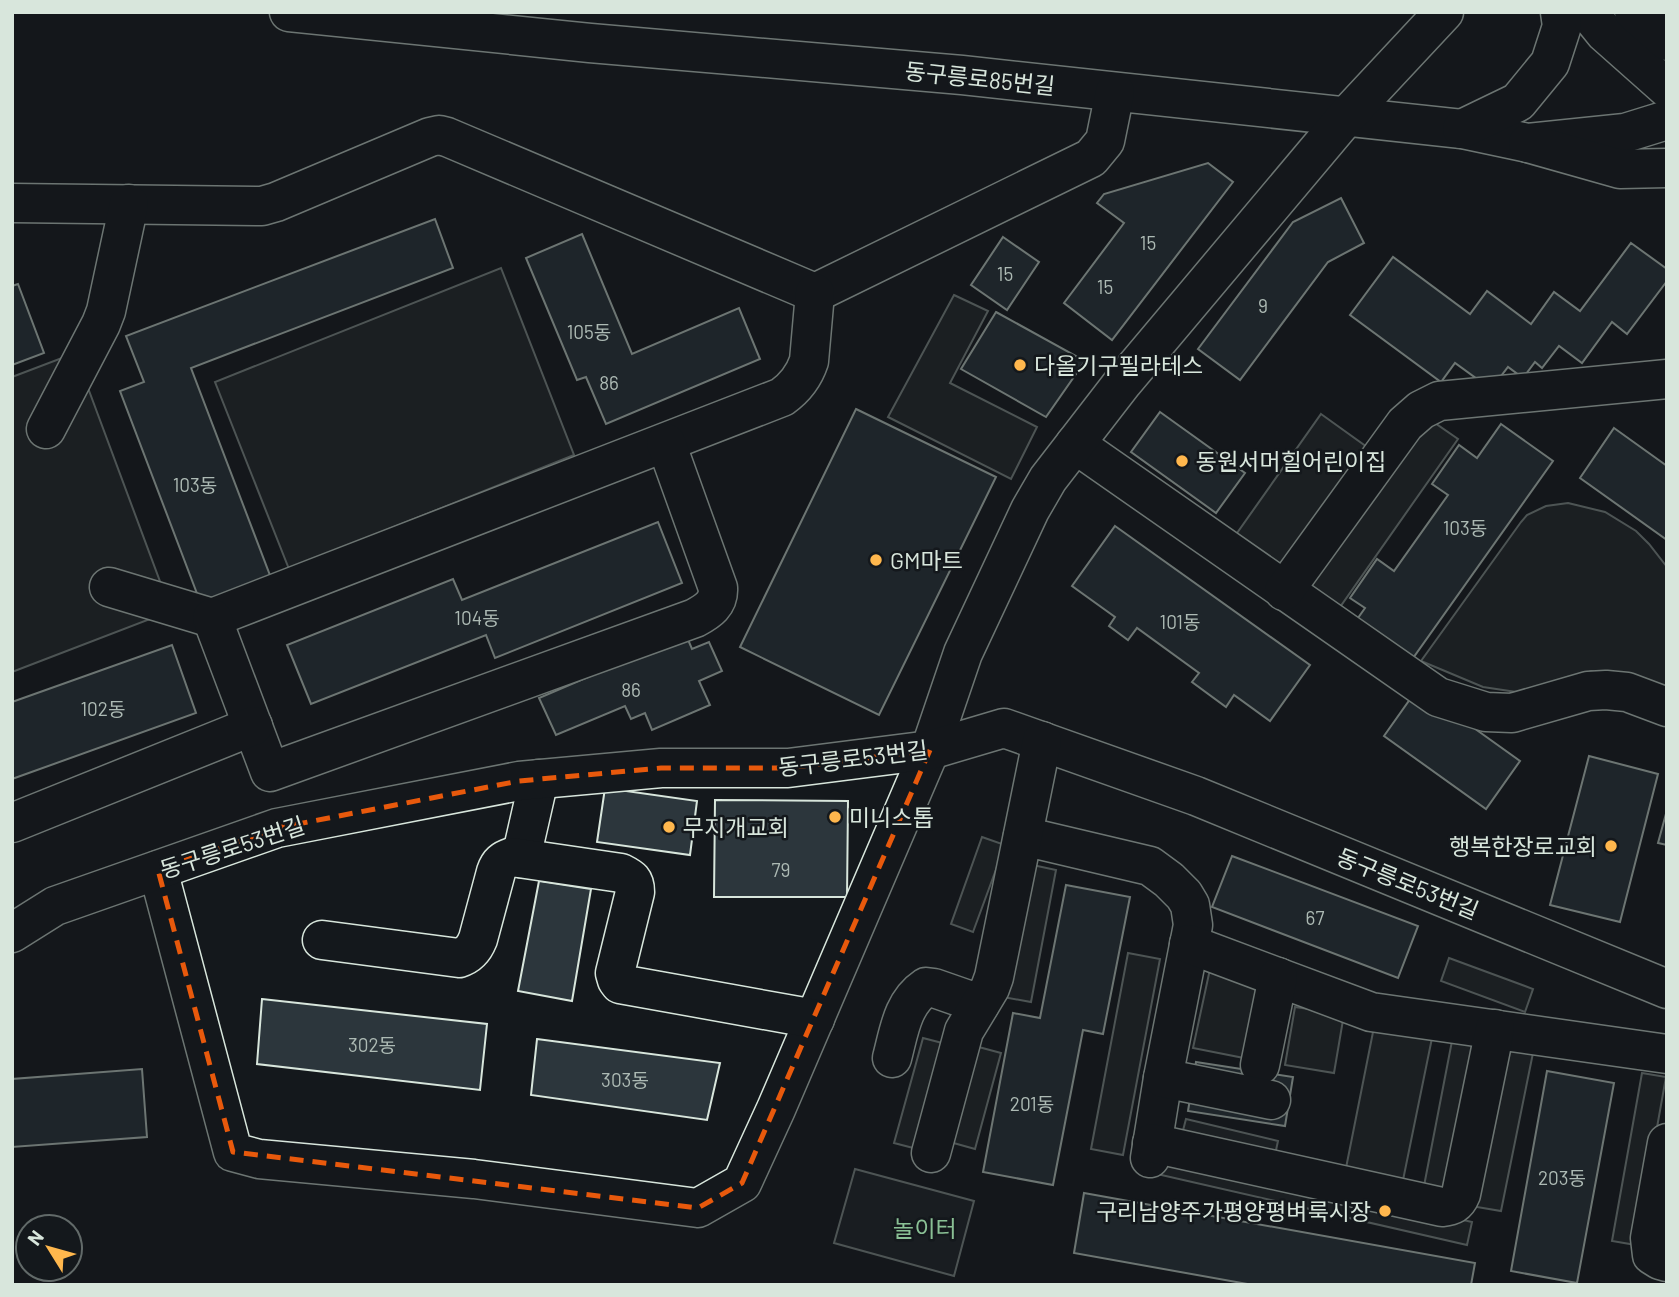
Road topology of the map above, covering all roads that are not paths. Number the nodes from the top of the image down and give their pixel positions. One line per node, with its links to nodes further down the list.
1 (289, 12): 6 (street, 동구릉로85번길)
2 (1444, 12): 10 (street)
3 (1560, 12): 12 (street)
4 (1588, 12): 8 (street)
5 (1634, 12): 7 (street)
6 (591, 28): 9 (street, 동구릉로85번길)
7 (1667, 41)
8 (1667, 88)
9 (1115, 92): 10 (street, 동구릉로85번길); 17 (street)
10 (1345, 118): 12 (street, 동구릉로85번길); 21 (street)
11 (1667, 120): 13 (street, 동구릉로85번길)
12 (1462, 129): 13 (street, 동구릉로85번길)
13 (1528, 144): 14 (street)
14 (1667, 168)
15 (12, 203): 16 (street)
16 (129, 204): 17 (street); 19 (street)
17 (815, 293): 20 (street)
18 (1667, 379): 23 (street)
19 (46, 429)
20 (666, 443): 24 (street); 29 (street)
21 (1075, 444): 23 (street); 28 (street)
22 (109, 587): 24 (street)
23 (1284, 591): 25 (street)
24 (212, 618): 26 (street)
25 (1667, 707)
26 (253, 726): 29 (street); 31 (street)
27 (1042, 741): 28 (street, 동구릉로53번길); 33 (street); 40 (street, 동구릉로53번길)
28 (930, 750): 30 (street, 동구릉로53번길); 42 (street)
29 (270, 772): 32 (street)
30 (539, 779): 32 (street, 동구릉로53번길); 34 (street)
31 (12, 823)
32 (264, 832): 35 (street, 동구릉로53번길)
33 (1023, 836): 38 (street); 41 (street)
34 (521, 858): 37 (street); 42 (street)
35 (158, 870): 36 (street, 동구릉로53번길); 42 (street)
36 (12, 933)
37 (322, 940)
38 (1189, 944): 39 (street); 46 (street)
39 (1278, 977): 43 (street); 46 (street)
40 (1667, 989)
41 (980, 1004): 45 (street); 48 (street)
42 (815, 1018)
43 (1495, 1029): 44 (street); 46 (street)
44 (1667, 1054)
45 (892, 1058)
46 (1163, 1078)
47 (1667, 1143): 49 (street)
48 (931, 1153)
49 (1667, 1262)

